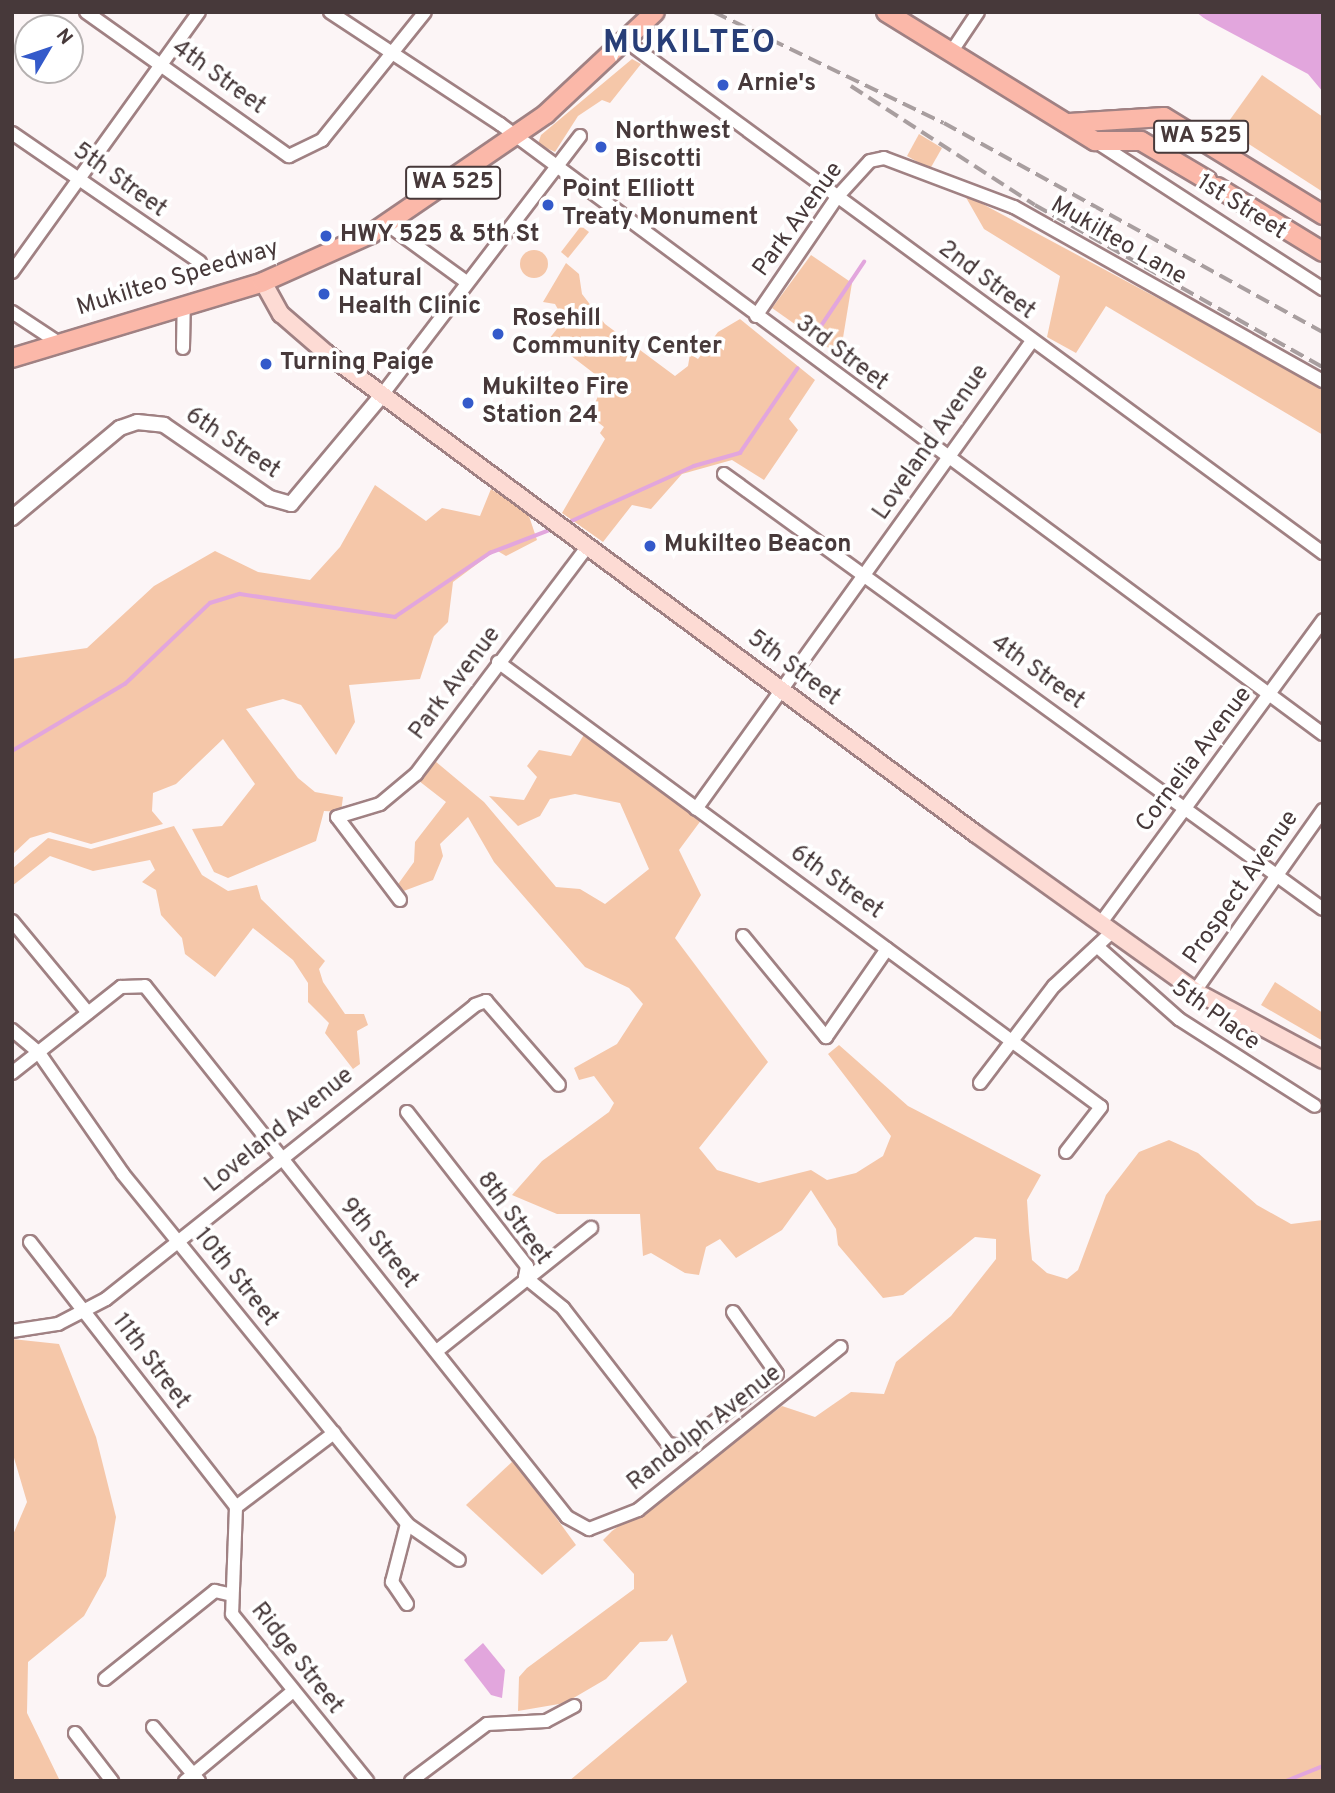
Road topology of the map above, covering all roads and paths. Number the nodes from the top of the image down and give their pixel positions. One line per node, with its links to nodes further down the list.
1 (86, 12): 11 (street, 4th Street)
2 (199, 12): 11 (street)
3 (330, 12): 10 (street, 3rd Street)
4 (425, 12): 10 (street)
5 (655, 12): 8 (main road, Mukilteo Speedway / WA 525)
6 (886, 12): 9 (main road, 1st Street)
7 (978, 12): 9 (street)
8 (626, 41): 15 (main road, Mukilteo Speedway / WA 525); 20 (street, 2nd Street)
9 (950, 54): 12 (main road, 1st Street)
10 (390, 55): 11 (street, 4th Street); 15 (street, 3rd Street)
11 (162, 63): 19 (street)
12 (1064, 122): 16 (main road, 1st Street); 21 (main road, WA 525)
13 (12, 133): 19 (street, 5th Street)
14 (580, 136): 18 (street)
15 (516, 137): 18 (street, 3rd Street); 22 (main road, Mukilteo Speedway / WA 525)
16 (1095, 141): 23 (main road, WA 525); 28 (street, 1st Street)
17 (884, 158): 20 (street, Park Avenue); 36 (street, Mukilteo Lane)
18 (554, 167): 26 (street); 31 (street, 3rd Street)
19 (80, 180): 24 (street, 5th Street); 25 (street)
20 (838, 196): 31 (street, Park Avenue); 33 (street, 2nd Street)
21 (1323, 215)
22 (388, 225): 26 (street); 27 (main road, Mukilteo Speedway / WA 525)
23 (1323, 252)
24 (200, 262)
25 (12, 272)
26 (465, 281): 37 (street)
27 (263, 282): 29 (main road, Mukilteo Speedway / WA 525); 37 (main road, 5th Street)
28 (1323, 289)
29 (184, 309): 32 (main road, Mukilteo Speedway / WA 525); 34 (street)
30 (12, 312): 32 (street)
31 (756, 316): 38 (street, 3rd Street)
32 (56, 341): 35 (main road, Mukilteo Speedway / WA 525)
33 (1031, 341): 38 (street, Loveland Avenue); 42 (street, 2nd Street)
34 (183, 348)
35 (12, 358)
36 (1323, 381)
37 (382, 395): 40 (street, 6th Street); 41 (main road, 5th Street)
38 (948, 458): 43 (street, Loveland Avenue); 47 (street, 3rd Street)
39 (724, 474): 43 (street, 4th Street)
40 (12, 518)
41 (588, 546): 45 (street, Park Avenue); 46 (main road, 5th Street)
42 (1323, 554)
43 (866, 573): 46 (street, Loveland Avenue); 50 (street, 4th Street)
44 (1323, 620): 47 (street, Cornelia Avenue)
45 (498, 662): 49 (street, 6th Street); 53 (street, Park Avenue)
46 (782, 690): 49 (street, Loveland Avenue); 56 (main road, 5th Street)
47 (1270, 695): 48 (street, 3rd Street); 50 (street, Cornelia Avenue)
48 (1323, 734)
49 (696, 809): 59 (street, 6th Street)
50 (1185, 809): 52 (street, 4th Street); 56 (street, Cornelia Avenue)
51 (1323, 810): 52 (street, Prospect Avenue)
52 (1275, 876): 54 (street, 4th Street); 60 (street, Prospect Avenue)
53 (401, 900)
54 (1323, 909)
55 (12, 921): 61 (street)
56 (1106, 928): 58 (street, Cornelia Avenue); 60 (main road, 5th Street)
57 (743, 936): 59 (street)
58 (1099, 948): 63 (street, Cornelia Avenue); 69 (street, 5th Place)
59 (887, 949): 63 (street, 6th Street)
60 (1195, 990): 65 (main road, 5th Street)
61 (88, 1013): 64 (street); 72 (street, 9th Street)
62 (12, 1030): 64 (street, 10th Street)
63 (1012, 1041): 67 (street); 71 (street, 6th Street)
64 (39, 1053): 66 (street); 74 (street, 10th Street)
65 (1323, 1060)
66 (12, 1073)
67 (980, 1083)
68 (559, 1085): 72 (street, Loveland Avenue)
69 (1315, 1106)
70 (407, 1112): 76 (street, 8th Street)
71 (1066, 1152)
72 (283, 1158): 74 (street, Loveland Avenue); 81 (street, 9th Street)
73 (591, 1228): 76 (street)
74 (177, 1240): 77 (street, Loveland Avenue); 82 (street, 10th Street)
75 (30, 1242): 77 (street, 11th Street)
76 (525, 1277): 81 (street); 83 (street, 8th Street)
77 (86, 1312): 79 (street, Loveland Avenue); 84 (street, 11th Street)
78 (733, 1312): 83 (street, Randolph Avenue)
79 (12, 1331)
80 (841, 1347): 86 (street, Randolph Avenue)
81 (438, 1350): 86 (street, 9th Street)
82 (334, 1433): 84 (street); 85 (street, 10th Street)
83 (668, 1444)
84 (236, 1507): 88 (street, Ridge Street)
85 (407, 1524): 87 (street, 10th Street); 89 (street)
86 (589, 1529)
87 (459, 1560)
88 (229, 1594): 90 (street); 91 (street, Ridge Street)
89 (407, 1604)
90 (105, 1679)
91 (292, 1692): 95 (street); 97 (street, Ridge Street)
92 (574, 1706): 98 (street)
93 (153, 1727): 95 (street)
94 (75, 1732): 96 (street)
95 (192, 1779)
96 (112, 1781)
97 (367, 1781)
98 (411, 1781)

